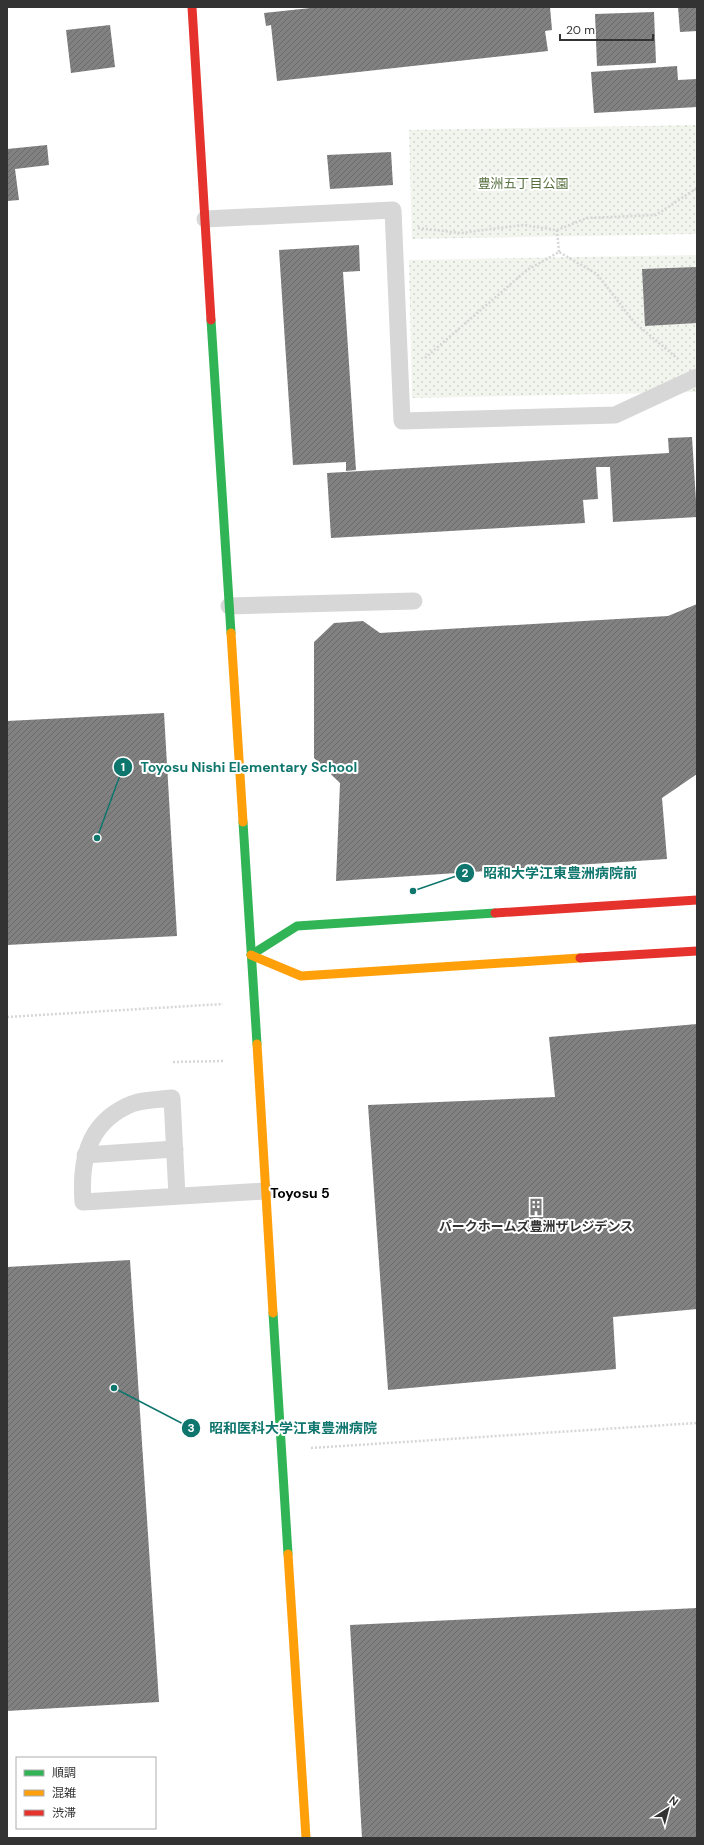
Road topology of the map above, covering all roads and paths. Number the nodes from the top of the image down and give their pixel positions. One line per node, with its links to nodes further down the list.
1 (192, 7): 3 (street)
2 (697, 188): 5 (path)
3 (205, 219): 4 (lane); 10 (street)
4 (394, 225): 5 (path); 8 (lane)
5 (557, 230): 6 (path)
6 (559, 252): 7 (path); 8 (path)
7 (697, 377): 8 (lane)
8 (400, 379)
9 (414, 601): 10 (lane)
10 (229, 606): 13 (street)
11 (697, 900): 13 (street)
12 (697, 951): 13 (street)
13 (251, 955): 20 (street)
14 (223, 1004): 15 (path)
15 (7, 1017)
16 (225, 1061): 17 (path)
17 (173, 1062)
18 (175, 1149): 19 (lane); 19 (lane); 21 (lane)
19 (86, 1155): 21 (lane)
20 (265, 1191): 21 (lane); 24 (street)
21 (177, 1196)
22 (697, 1423): 23 (path)
23 (311, 1448)
24 (306, 1838)

